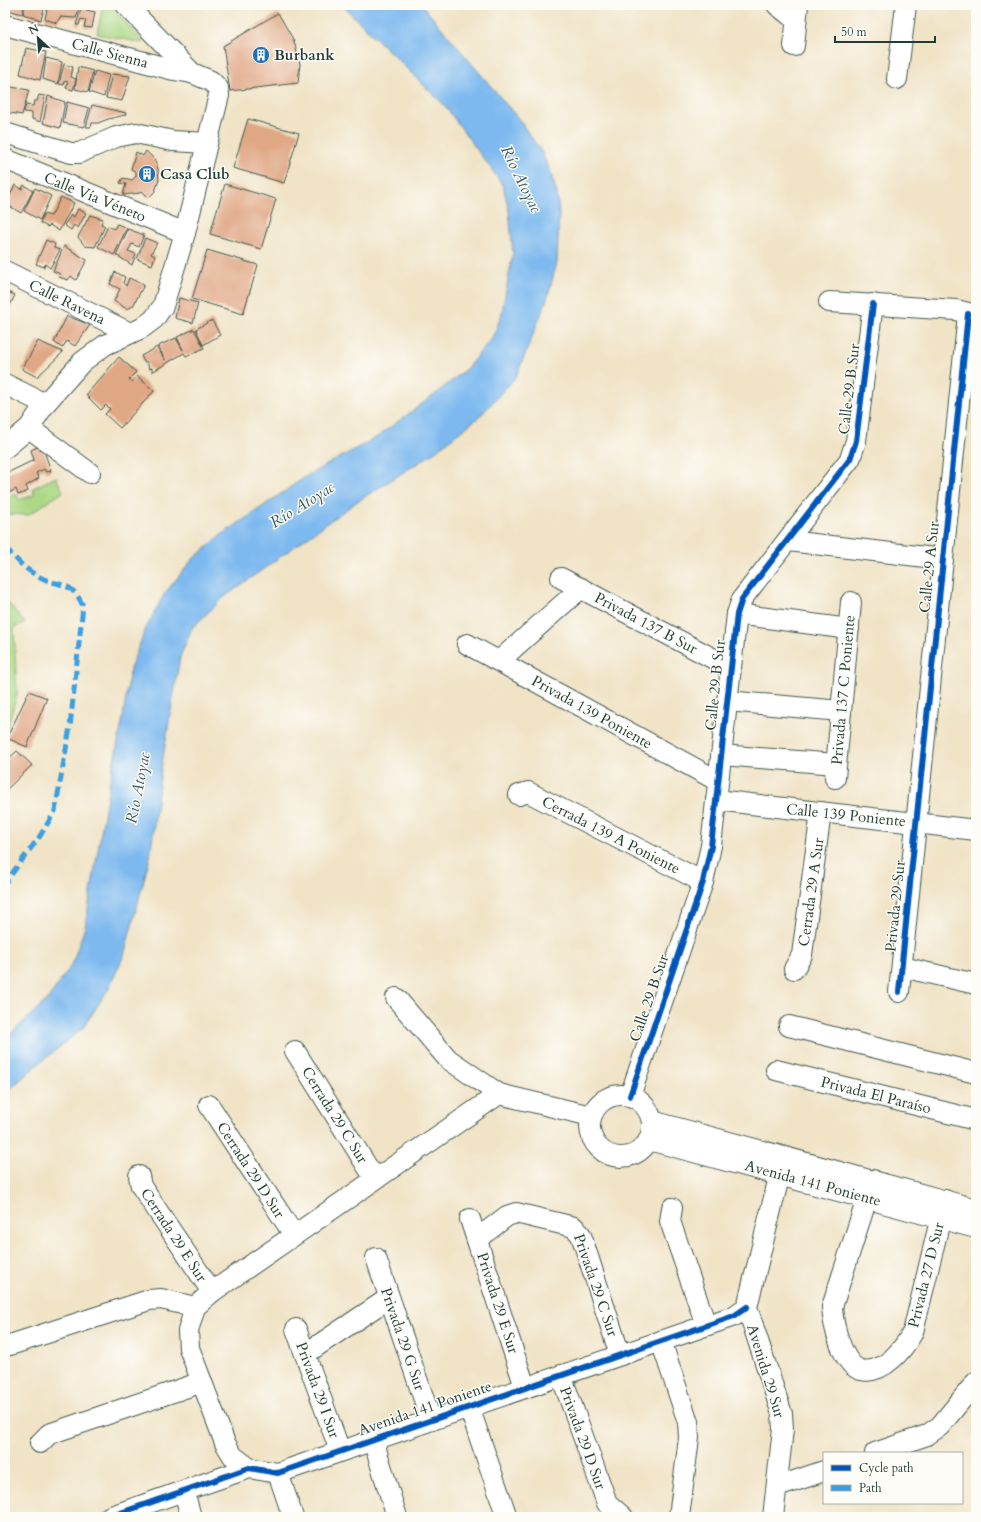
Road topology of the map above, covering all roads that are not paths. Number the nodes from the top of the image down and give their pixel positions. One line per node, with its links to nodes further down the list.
1 (126, 5): 7 (street)
2 (778, 5): 4 (street)
3 (906, 5): 8 (street)
4 (797, 12): 6 (street)
5 (5, 25): 7 (street, Calle Sienna)
6 (794, 46)
7 (192, 73): 10 (street)
8 (897, 79)
9 (5, 133): 10 (street, Calle Vía Véneto)
10 (208, 143): 12 (street)
11 (5, 159): 12 (street, Calle Vía Véneto)
12 (185, 234): 17 (street)
13 (5, 271): 17 (street, Calle Ravena)
14 (829, 302): 15 (street)
15 (873, 304): 16 (street); 23 (street, Calle 29 B Sur)
16 (972, 314): 24 (street, Calle 29 A Sur)
17 (130, 333): 19 (street)
18 (5, 384): 19 (street)
19 (45, 404): 20 (street)
20 (29, 428): 21 (street); 22 (street)
21 (5, 448)
22 (90, 473)
23 (788, 541): 24 (street); 28 (street, Calle 29 B Sur)
24 (942, 559): 40 (street, Calle 29 A Sur)
25 (561, 578): 26 (street, Privada 137 B Sur)
26 (581, 588): 31 (street); 32 (street, Privada 137 B Sur)
27 (851, 602): 29 (street, Privada 137 C Poniente)
28 (736, 614): 29 (street); 32 (street, Calle 29 B Sur)
29 (849, 629): 34 (street, Privada 137 C Poniente)
30 (467, 644): 31 (street, Privada 139 Poniente)
31 (499, 661): 36 (street, Privada 139 Poniente)
32 (730, 668): 33 (street, Calle 29 B Sur)
33 (727, 701): 34 (street); 35 (street, Calle 29 B Sur)
34 (841, 711): 35 (street, Privada 137 C Poniente)
35 (721, 755): 36 (street, Calle 29 B Sur)
36 (718, 781): 38 (street, Calle 29 B Sur)
37 (519, 795): 42 (street, Cerrada 139 A Poniente)
38 (716, 800): 39 (street, Calle 139 Poniente); 42 (street, Calle 29 B Sur)
39 (821, 812): 40 (street, Calle 139 Poniente); 44 (street, Cerrada 29 A Sur)
40 (917, 823): 41 (street, Calle 139 Poniente); 43 (street, Privada 29 Sur)
41 (976, 830)
42 (703, 882): 53 (street, Calle 29 B Sur)
43 (902, 967): 45 (street); 46 (street, Privada 29 Sur)
44 (794, 969)
45 (976, 984)
46 (900, 992)
47 (396, 998): 52 (street)
48 (788, 1026): 51 (street)
49 (294, 1051): 60 (street, Cerrada 29 C Sur)
50 (776, 1070): 56 (street, Privada El Paraíso)
51 (976, 1073)
52 (499, 1094): 55 (street); 60 (street)
53 (630, 1096): 55 (street); 57 (street)
54 (209, 1105): 67 (street, Cerrada 29 D Sur)
55 (591, 1116): 57 (street)
56 (976, 1120)
57 (650, 1130): 58 (street, Avenida 141 Poniente)
58 (782, 1166): 61 (street, Avenida 141 Poniente); 73 (street, Avenida 29 Sur)
59 (139, 1176): 70 (street, Cerrada 29 E Sur)
60 (375, 1179): 67 (street)
61 (870, 1189): 63 (street, Avenida 141 Poniente); 63 (street, Privada 27 D Sur)
62 (672, 1208): 74 (street)
63 (943, 1209): 64 (street, Avenida 141 Poniente); 66 (street, Avenida 141 Poniente)
64 (976, 1209)
65 (470, 1219): 68 (street, Privada 29 E Sur)
66 (976, 1228)
67 (294, 1235): 70 (street)
68 (477, 1239): 79 (street, Privada 29 C Sur); 83 (street, Privada 29 E Sur)
69 (376, 1258): 71 (street, Privada 29 G Sur)
70 (212, 1292): 72 (street)
71 (389, 1298): 78 (street); 85 (street, Privada 29 G Sur)
72 (195, 1307): 77 (street); 81 (street, Avenida 141 Poniente)
73 (747, 1307): 74 (street, Avenida 141 Poniente); 93 (street, Avenida 29 Sur)
74 (706, 1325): 76 (street, Avenida 141 Poniente)
75 (296, 1329): 78 (street, Privada 29 I Sur)
76 (661, 1341): 79 (street, Avenida 141 Poniente); 101 (street)
77 (5, 1344)
78 (305, 1354): 88 (street, Privada 29 I Sur)
79 (620, 1355): 80 (street, Avenida 141 Poniente)
80 (561, 1375): 83 (street, Avenida 141 Poniente); 100 (street, Privada 29 D Sur)
81 (202, 1382): 87 (street); 90 (street, Avenida 141 Poniente)
82 (976, 1382): 89 (street)
83 (526, 1387): 84 (street, Avenida 141 Poniente)
84 (469, 1407): 85 (street, Avenida 141 Poniente); 99 (street)
85 (431, 1420): 86 (street, Avenida 141 Poniente)
86 (372, 1440): 88 (street, Avenida 141 Poniente); 98 (street)
87 (40, 1443)
88 (340, 1451): 92 (street, Avenida 141 Poniente)
89 (879, 1452)
90 (249, 1468): 92 (street, Avenida 141 Poniente); 94 (street, Avenida 141 Poniente)
91 (823, 1470): 93 (street)
92 (278, 1473): 97 (street)
93 (777, 1487): 102 (street, Avenida 29 Sur)
94 (184, 1491): 95 (street, Avenida 141 Poniente); 96 (street)
95 (109, 1517)
96 (191, 1517)
97 (293, 1517)
98 (397, 1517)
99 (507, 1517)
100 (623, 1517)
101 (678, 1517)
102 (773, 1517)

